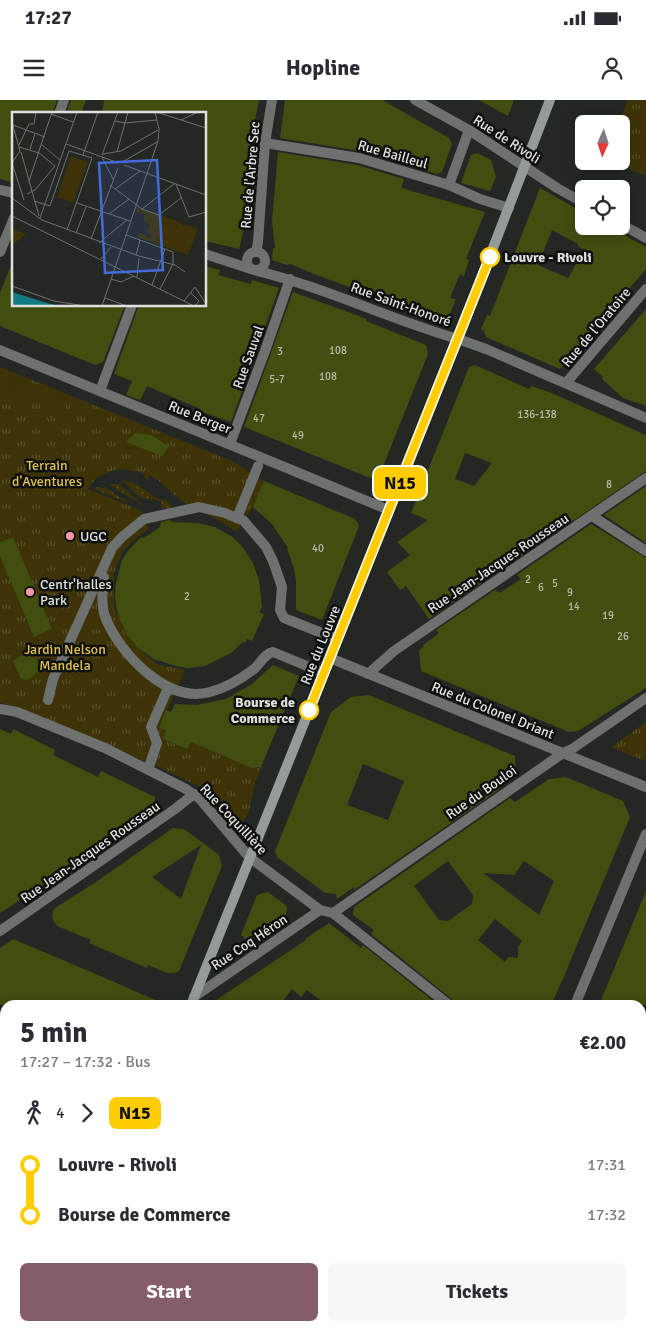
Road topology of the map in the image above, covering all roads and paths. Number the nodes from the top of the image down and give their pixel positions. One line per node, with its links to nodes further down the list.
1 (64, 100): 5 (street)
2 (272, 100): 7 (street, Rue de l'Arbre Sec)
3 (415, 100): 6 (street, Rue de Rivoli)
4 (550, 100): 8 (main road, Rue du Louvre)
5 (60, 112)
6 (469, 130): 8 (street, Rue de Rivoli); 9 (street)
7 (265, 143): 9 (street, Rue Bailleul); 17 (street, Rue de l'Arbre Sec)
8 (525, 167): 10 (street, Rue de Rivoli); 11 (main road, Rue du Louvre)
9 (448, 185): 11 (street, Rue Bailleul)
10 (575, 198)
11 (509, 208): 21 (main road, Rue du Louvre)
12 (12, 223): 15 (street)
13 (630, 229): 14 (street)
14 (646, 238)
15 (0, 252)
16 (206, 254): 17 (street, Rue Saint-Honoré)
17 (253, 269): 18 (street, Rue Saint-Honoré)
18 (290, 279): 21 (street, Rue Saint-Honoré); 26 (street, Rue Sauval)
19 (646, 289): 23 (street, Rue de l'Oratoire)
20 (132, 306): 24 (street)
21 (458, 339): 23 (street, Rue Saint-Honoré); 29 (main road, Rue du Louvre)
22 (0, 350): 24 (street, Rue Berger)
23 (566, 383): 25 (street, Rue Saint-Honoré)
24 (100, 391): 26 (street, Rue Berger)
25 (646, 418)
26 (230, 444): 29 (street, Rue Berger)
27 (258, 466): 31 (street)
28 (646, 478): 30 (street, Rue Jean-Jacques Rousseau)
29 (388, 510): 34 (main road, Rue du Louvre)
30 (592, 516): 32 (street); 37 (street, Rue Jean-Jacques Rousseau)
31 (240, 520): 33 (street); 34 (street)
32 (646, 551)
33 (108, 561): 38 (street); 40 (street)
34 (337, 639): 35 (main road, Rue du Louvre)
35 (330, 658): 36 (main road, Rue du Louvre); 37 (street, Rue du Colonel Driant)
36 (324, 672): 38 (street); 47 (main road, Rue du Louvre)
37 (368, 674): 42 (street, Rue du Colonel Driant)
38 (168, 688): 43 (street)
39 (646, 698): 42 (street, Rue du Bouloi)
40 (48, 700)
41 (0, 710): 45 (street, Rue Coquillière)
42 (563, 753): 44 (street, Rue du Colonel Driant); 49 (street, Rue du Bouloi)
43 (149, 767)
44 (646, 787)
45 (194, 794): 47 (street, Rue Coquillière); 50 (street, Rue Jean-Jacques Rousseau)
46 (646, 834): 54 (street)
47 (249, 857): 48 (street, Rue Coquillière); 51 (main road, Rue du Louvre)
48 (320, 910): 49 (street, Rue Coquillière); 52 (street, Rue Coq Héron)
49 (333, 913): 53 (street, Rue Coquillière)
50 (0, 931)
51 (192, 1000)
52 (193, 1000)
53 (443, 1000)
54 (578, 1000)

